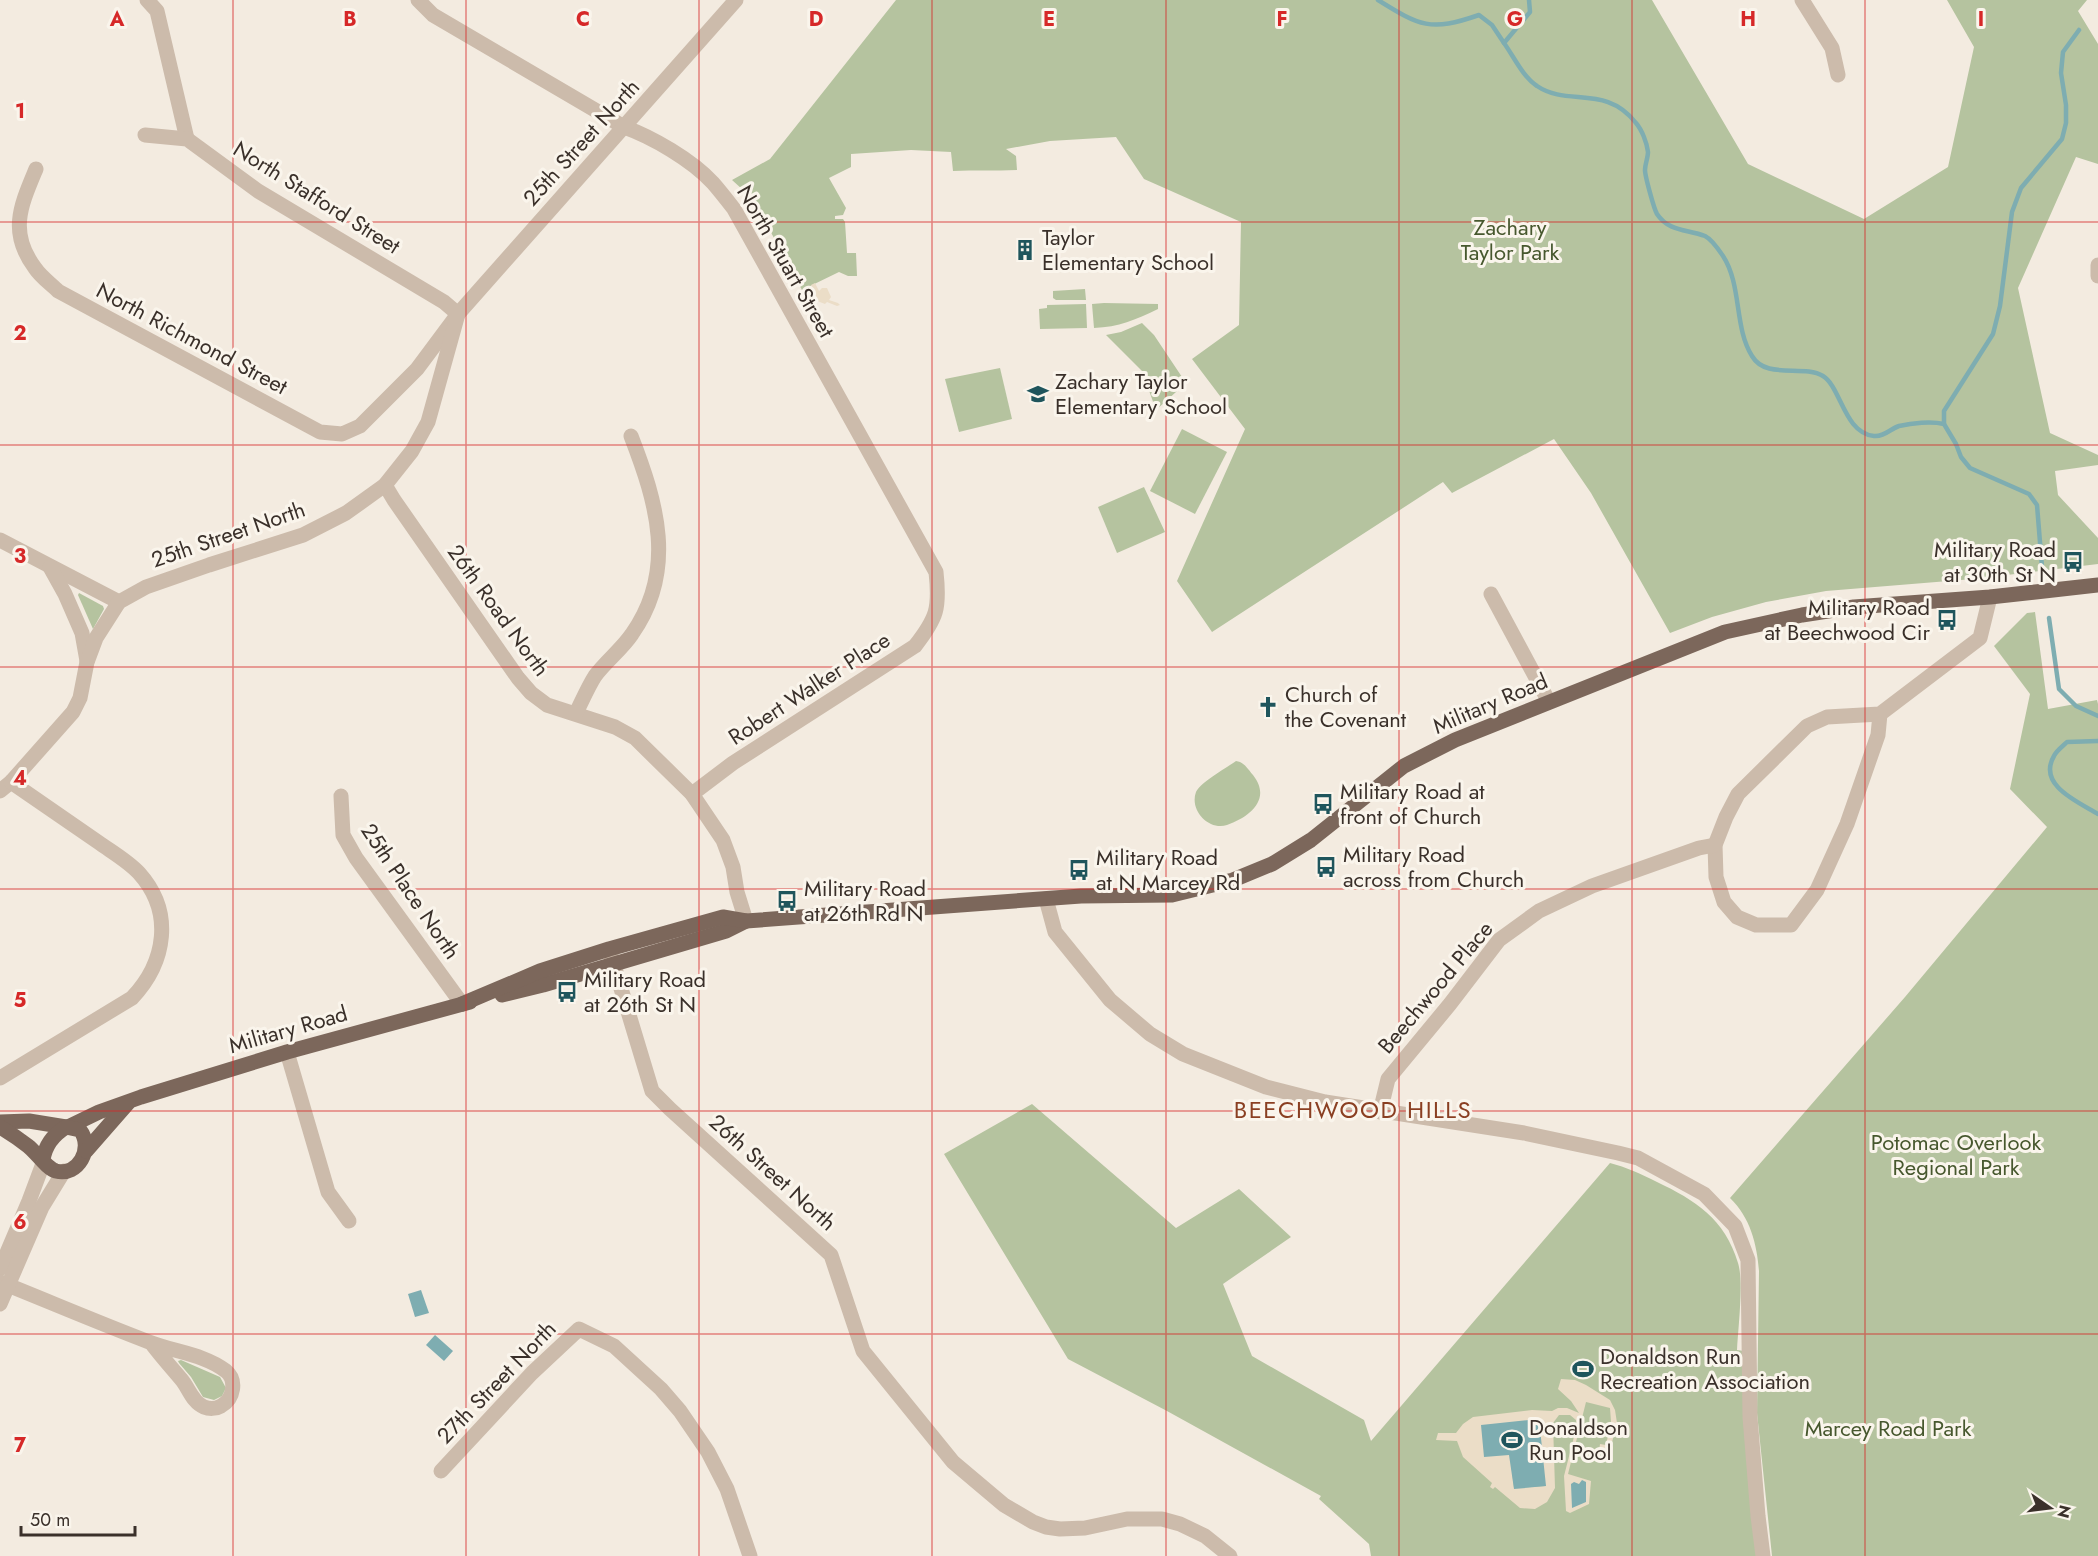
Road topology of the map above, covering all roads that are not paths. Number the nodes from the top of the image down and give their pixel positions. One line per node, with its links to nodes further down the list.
1 (418, 0): 6 (street, North Stuart Street)
2 (736, 0): 6 (street, 25th Street North)
3 (1802, 0): 5 (street)
4 (156, 4): 8 (street)
5 (1838, 75)
6 (624, 127): 12 (street, 25th Street North); 22 (street, North Stuart Street)
7 (145, 135): 8 (street)
8 (187, 139): 12 (street, North Stafford Street)
9 (36, 169): 13 (street, North Richmond Street)
10 (2098, 265): 11 (street)
11 (2098, 276)
12 (459, 315): 13 (street, 25th Street North); 15 (street, 25th Street North)
13 (417, 369)
14 (631, 436): 25 (street)
15 (386, 484): 21 (street, 25th Street North); 25 (street, 26th Road North)
16 (0, 540): 17 (street)
17 (50, 567): 21 (street); 23 (street)
18 (2098, 585): 20 (main road, Military Road)
19 (1491, 594): 24 (street)
20 (1990, 597): 24 (main road, Military Road); 26 (street)
21 (119, 602): 23 (street, 25th Street North)
22 (937, 608): 28 (street, Robert Walker Place)
23 (87, 662): 27 (street, 25th Street North)
24 (1549, 702): 31 (main road, Military Road)
25 (576, 713): 28 (street, 26th Road North)
26 (1880, 714): 30 (street); 30 (street)
27 (5, 787): 36 (street)
28 (692, 794): 32 (street, 26th Road North)
29 (341, 796): 34 (street, 25th Place North)
30 (1715, 845): 38 (street, Beechwood Place)
31 (1046, 899): 32 (main road, Military Road); 38 (street)
32 (746, 921): 33 (main road, Military Road)
33 (611, 957): 34 (main road, Military Road); 52 (street, 26th Street North)
34 (462, 1004): 35 (main road, Military Road)
35 (287, 1052): 37 (main road, Military Road); 45 (street)
36 (0, 1078)
37 (128, 1103): 41 (main road, Military Road); 42 (main road, Military Road)
38 (1380, 1112): 53 (street)
39 (0, 1122): 41 (main road)
40 (0, 1127): 43 (main road)
41 (68, 1127): 42 (main road); 43 (main road)
42 (86, 1151): 44 (main road)
43 (43, 1161): 44 (main road); 46 (street)
44 (64, 1171): 47 (street)
45 (349, 1221)
46 (0, 1269)
47 (4, 1283): 48 (street); 49 (street)
48 (0, 1304)
49 (152, 1344): 49 (street)
50 (441, 1471): 51 (street, 27th Street North)
51 (750, 1556)
52 (1230, 1556)
53 (1763, 1556)

